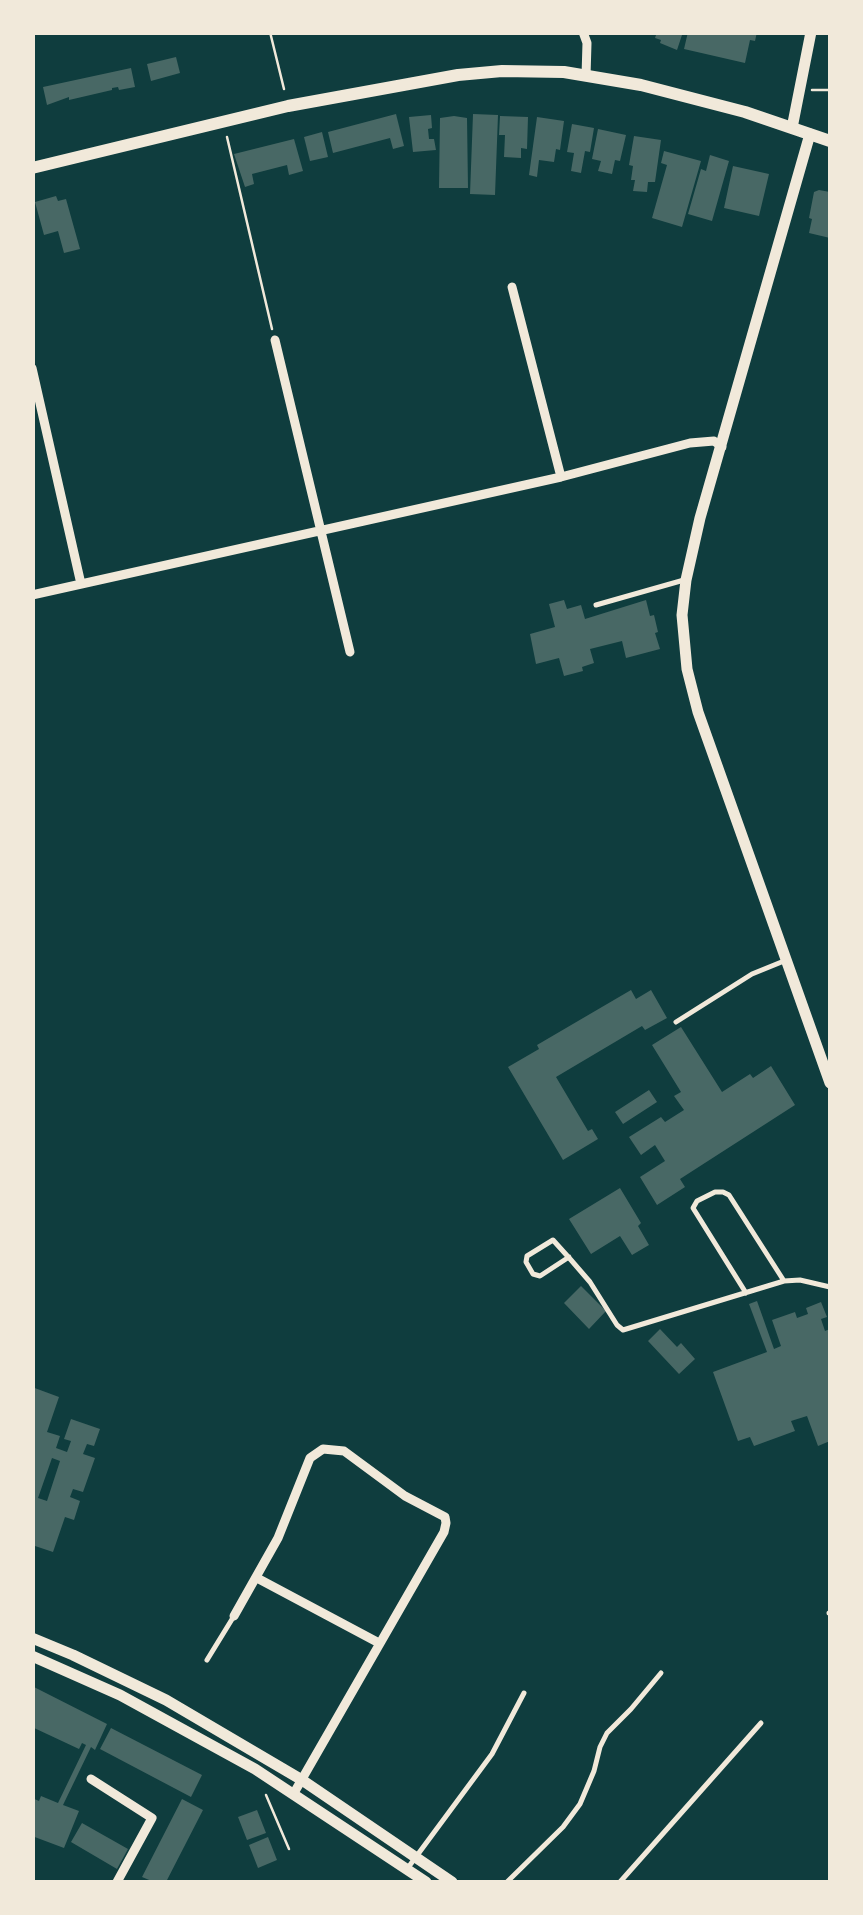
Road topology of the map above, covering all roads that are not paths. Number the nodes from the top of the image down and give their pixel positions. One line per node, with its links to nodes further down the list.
1 (583, 32): 3 (street)
2 (811, 32): 4 (street)
3 (586, 76): 4 (main road); 7 (main road)
4 (792, 128): 5 (main road)
5 (810, 134): 6 (main road); 11 (street)
6 (830, 137)
7 (32, 168)
8 (512, 286): 12 (street)
9 (275, 340): 13 (street)
10 (32, 368): 15 (street)
11 (722, 447): 12 (street); 14 (street)
12 (561, 477): 13 (street)
13 (320, 532): 15 (street); 18 (street)
14 (686, 580): 17 (lane); 19 (street)
15 (82, 584): 16 (street)
16 (32, 595)
17 (596, 606)
18 (350, 652)
19 (787, 960): 20 (lane); 21 (street)
20 (676, 1022)
21 (830, 1083)
22 (569, 1257): 22 (lane); 25 (lane)
23 (784, 1280): 24 (lane); 25 (lane); 25 (lane)
24 (830, 1288)
25 (746, 1293)
26 (257, 1578): 27 (street); 29 (street); 29 (street)
27 (234, 1616): 31 (lane)
28 (32, 1638): 36 (street)
29 (380, 1643): 36 (street)
30 (32, 1656): 37 (street)
31 (207, 1660)
32 (661, 1673): 43 (lane)
33 (524, 1693): 38 (lane)
34 (761, 1723): 44 (lane)
35 (91, 1780): 40 (street)
36 (302, 1780): 37 (street); 38 (street)
37 (294, 1794): 39 (street)
38 (417, 1857): 39 (lane); 42 (street)
39 (407, 1869): 41 (street)
40 (118, 1882)
41 (426, 1882)
42 (452, 1882)
43 (508, 1882)
44 (620, 1882)

